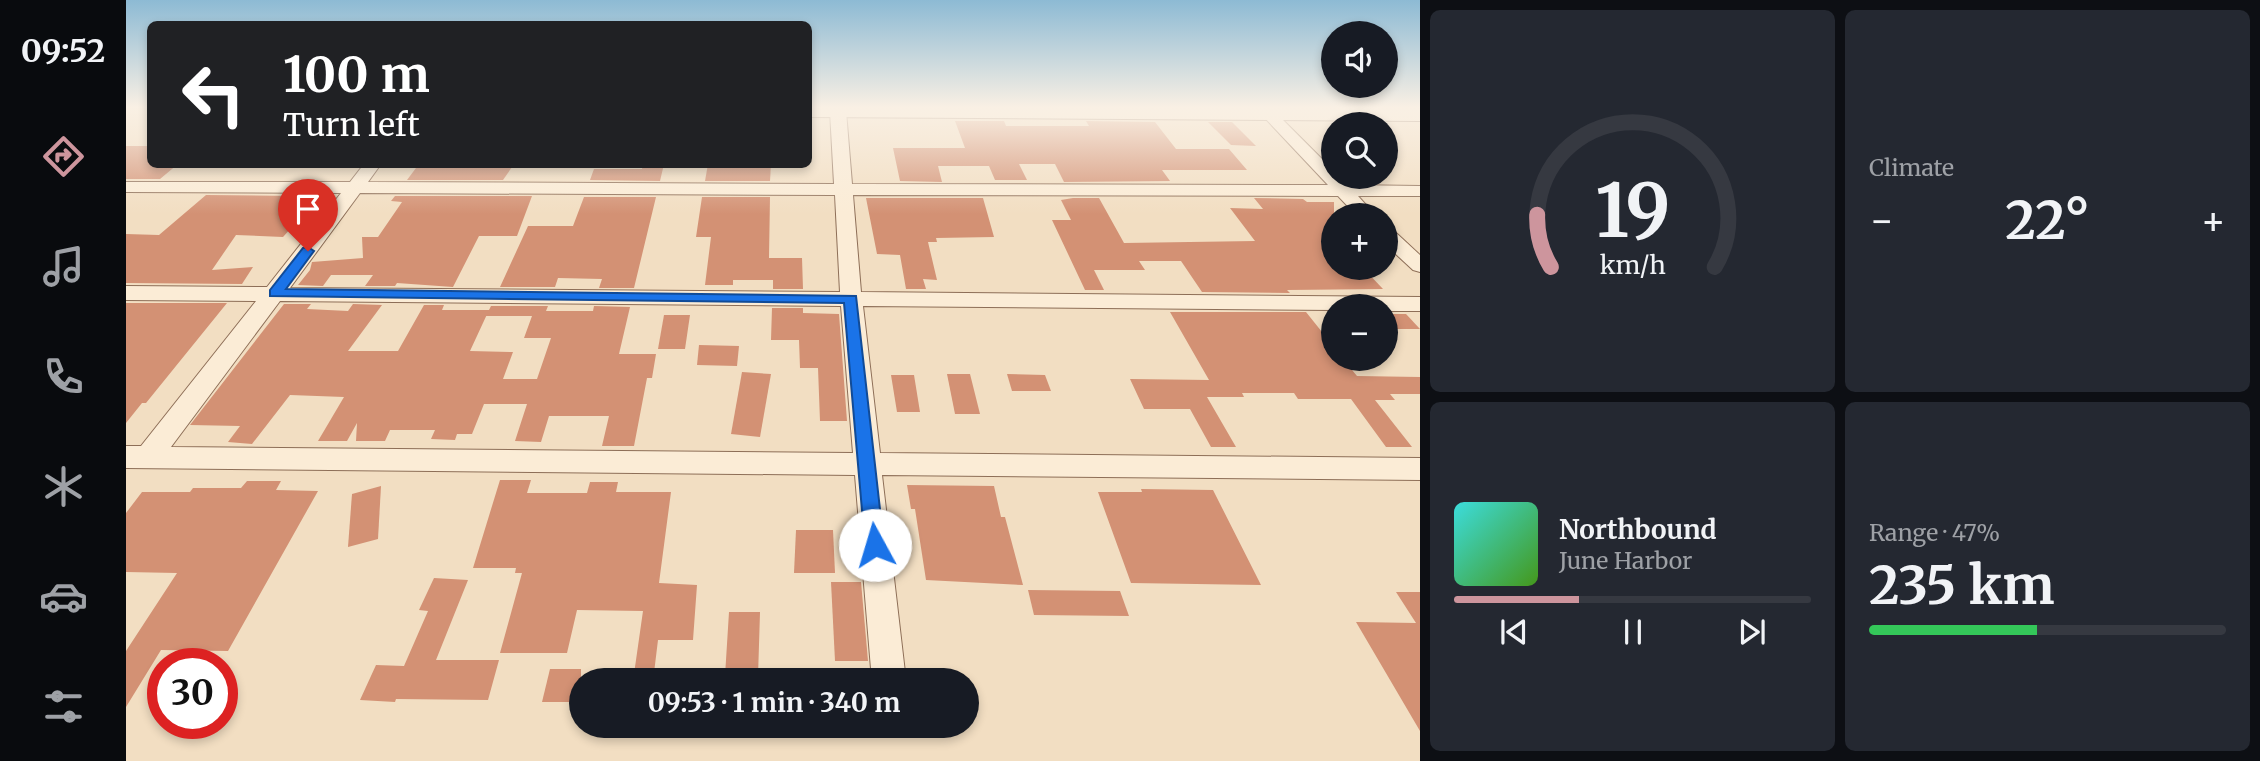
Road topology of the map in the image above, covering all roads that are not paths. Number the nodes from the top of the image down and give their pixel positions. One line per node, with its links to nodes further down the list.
1 (840, 143): 6 (street)
2 (1296, 143): 7 (street)
3 (370, 168): 5 (street)
4 (126, 187): 5 (street)
5 (356, 187): 6 (street); 13 (street)
6 (842, 189): 7 (street); 14 (street)
7 (1341, 191): 8 (street); 9 (street)
8 (1420, 191)
9 (1354, 203)
10 (1398, 245): 11 (street)
11 (1420, 266)
12 (126, 293): 13 (street)
13 (275, 293): 14 (street); 16 (street)
14 (851, 299): 15 (street); 17 (street)
15 (1420, 304)
16 (137, 457): 17 (street)
17 (866, 464): 18 (street); 19 (street)
18 (1420, 469)
19 (888, 668)

